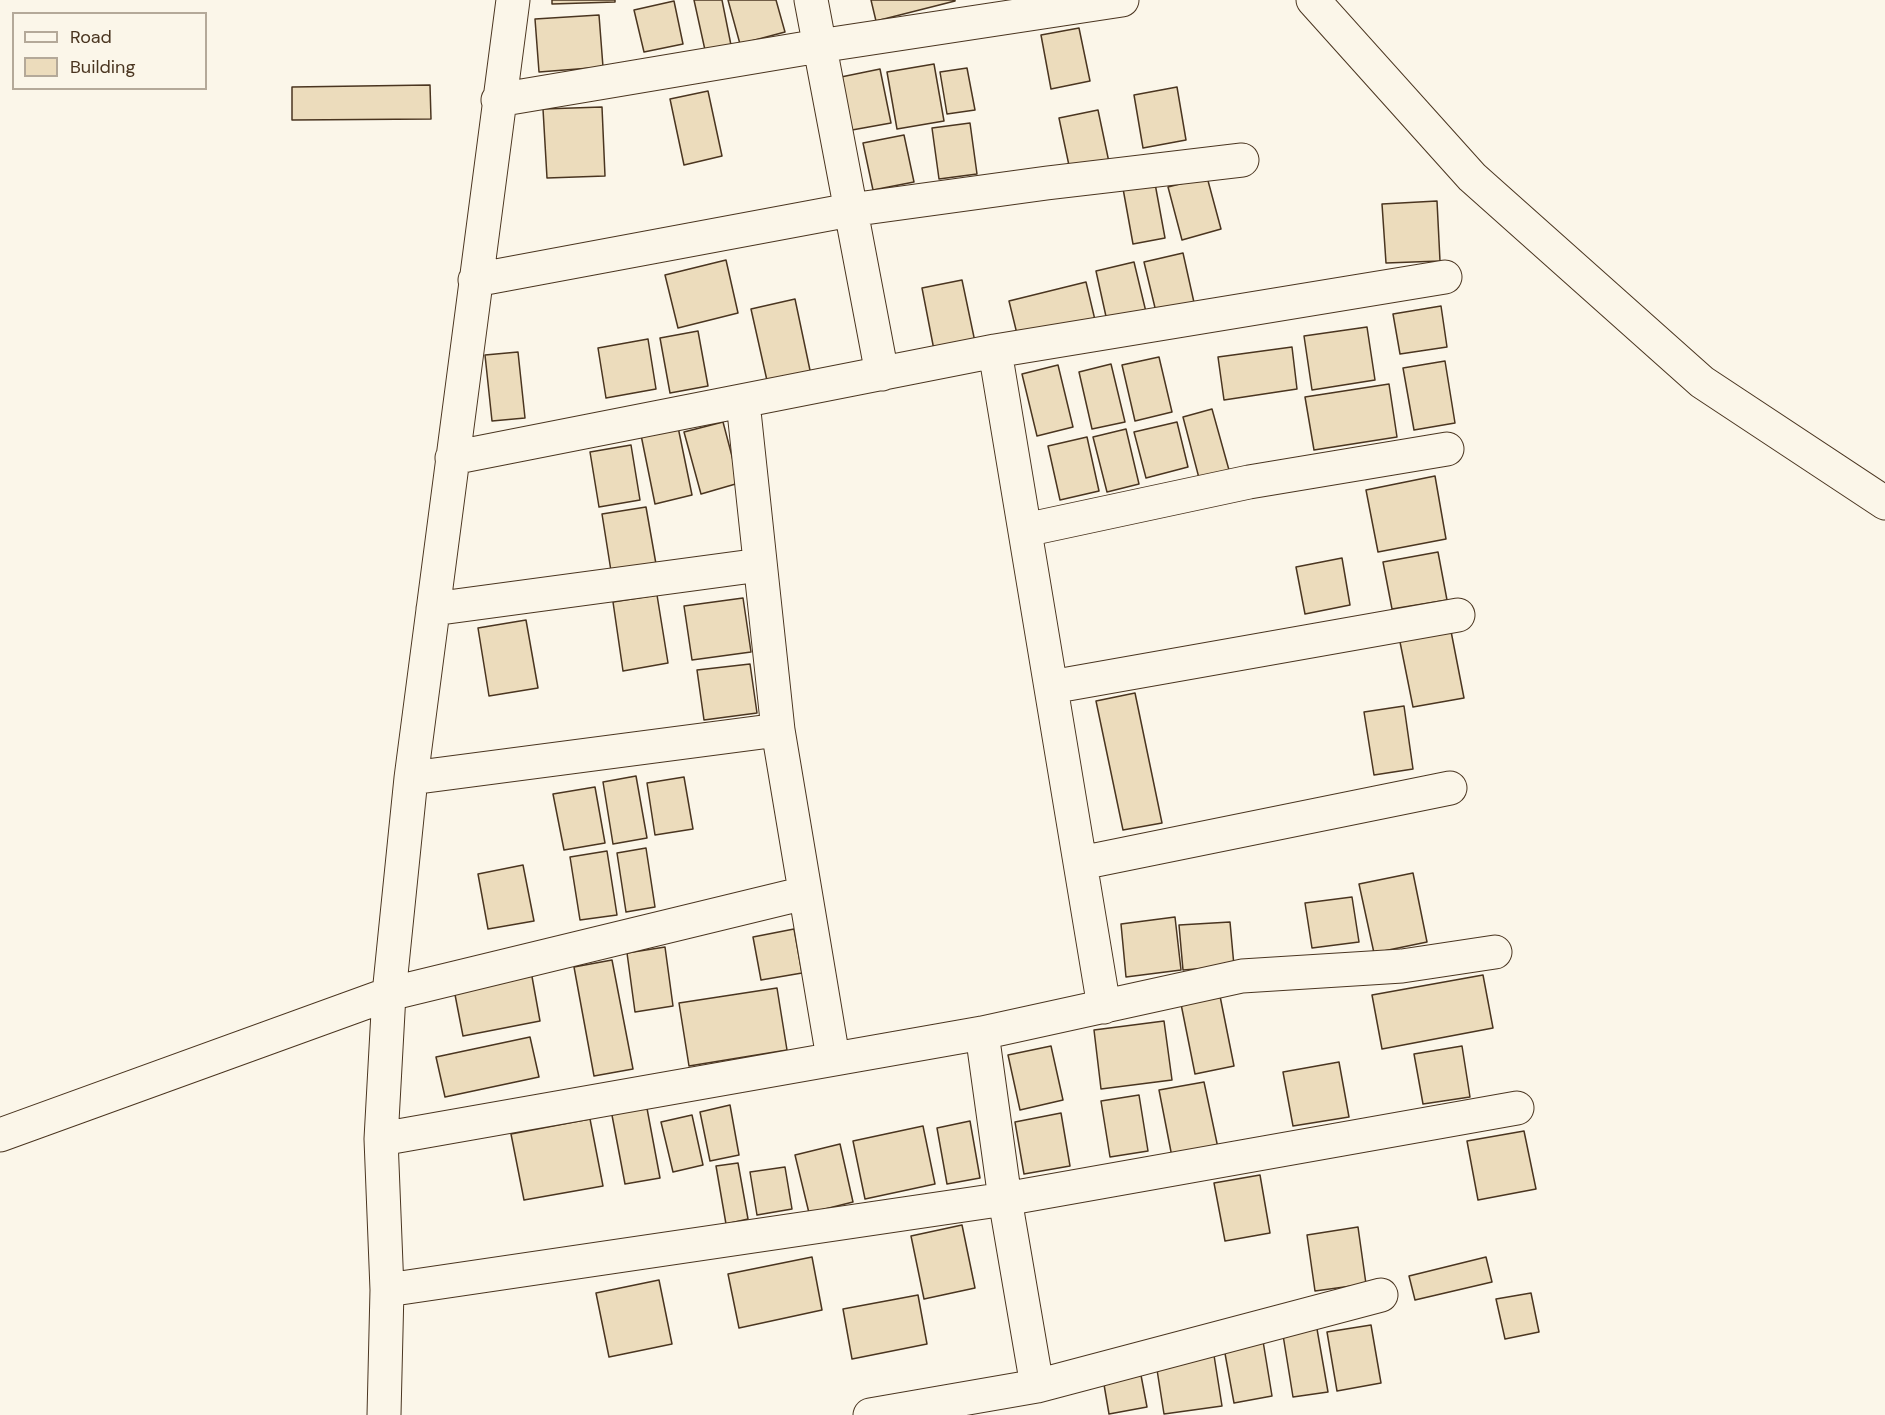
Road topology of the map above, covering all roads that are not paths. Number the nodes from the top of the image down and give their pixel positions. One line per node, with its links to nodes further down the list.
1 (513, 0): 6 (street)
2 (811, 0): 5 (street)
3 (1122, 0): 5 (street)
4 (1312, 0): 16 (street)
5 (819, 46): 6 (street); 8 (street)
6 (498, 100): 10 (street)
7 (1242, 160): 8 (street)
8 (850, 210): 10 (street); 12 (street)
9 (1445, 277): 11 (street)
10 (475, 280): 15 (street)
11 (995, 351): 12 (street); 17 (street)
12 (882, 374): 13 (street)
13 (743, 402): 15 (street); 18 (street)
14 (1447, 449): 17 (street)
15 (452, 458): 19 (street)
16 (1885, 503)
17 (1025, 530): 21 (street)
18 (760, 566): 19 (street); 22 (street)
19 (433, 609): 23 (street)
20 (1458, 615): 21 (street)
21 (1051, 687): 25 (street)
22 (778, 730): 23 (street); 26 (street)
23 (411, 778): 28 (street)
24 (1450, 788): 25 (street)
25 (1081, 863): 29 (street)
26 (805, 892): 28 (street); 31 (street)
27 (1495, 952): 29 (street)
28 (390, 994): 33 (street); 34 (street)
29 (1104, 1007): 30 (street)
30 (982, 1033): 31 (street); 35 (street)
31 (833, 1058): 34 (street)
32 (1518, 1108): 35 (street)
33 (0, 1135)
34 (381, 1139): 36 (street)
35 (1005, 1199): 36 (street); 38 (street)
36 (387, 1290): 39 (street)
37 (1381, 1295): 38 (street)
38 (1037, 1386): 40 (street)
39 (384, 1415)
40 (870, 1415)

